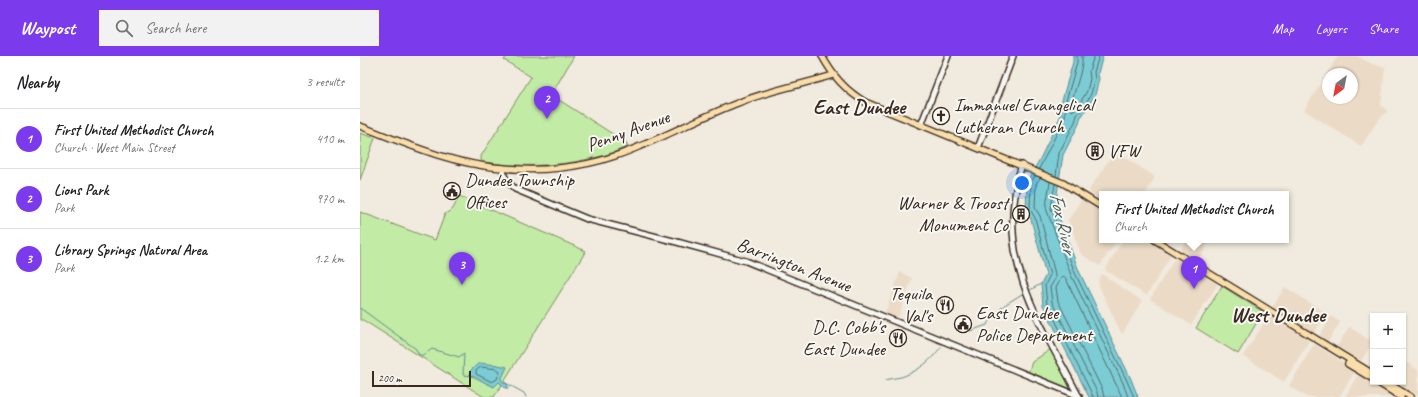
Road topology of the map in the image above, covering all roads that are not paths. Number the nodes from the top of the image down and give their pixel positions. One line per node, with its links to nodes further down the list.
1 (822, 56): 4 (main road)
2 (948, 56): 5 (street)
3 (1013, 56): 7 (street)
4 (833, 75): 5 (main road); 9 (main road, Penny Avenue)
5 (921, 125): 7 (main road)
6 (360, 126): 9 (main road, Penny Avenue)
7 (978, 148): 8 (main road)
8 (1022, 165): 10 (main road); 17 (street)
9 (503, 168): 17 (street, Barrington Avenue)
10 (1099, 205)
11 (1160, 243): 12 (main road)
12 (1314, 339): 13 (main road); 14 (main road)
13 (1370, 372)
14 (1370, 377)
15 (1382, 385): 18 (main road)
16 (1391, 385): 19 (main road)
17 (1079, 397)
18 (1401, 397)
19 (1411, 397)

